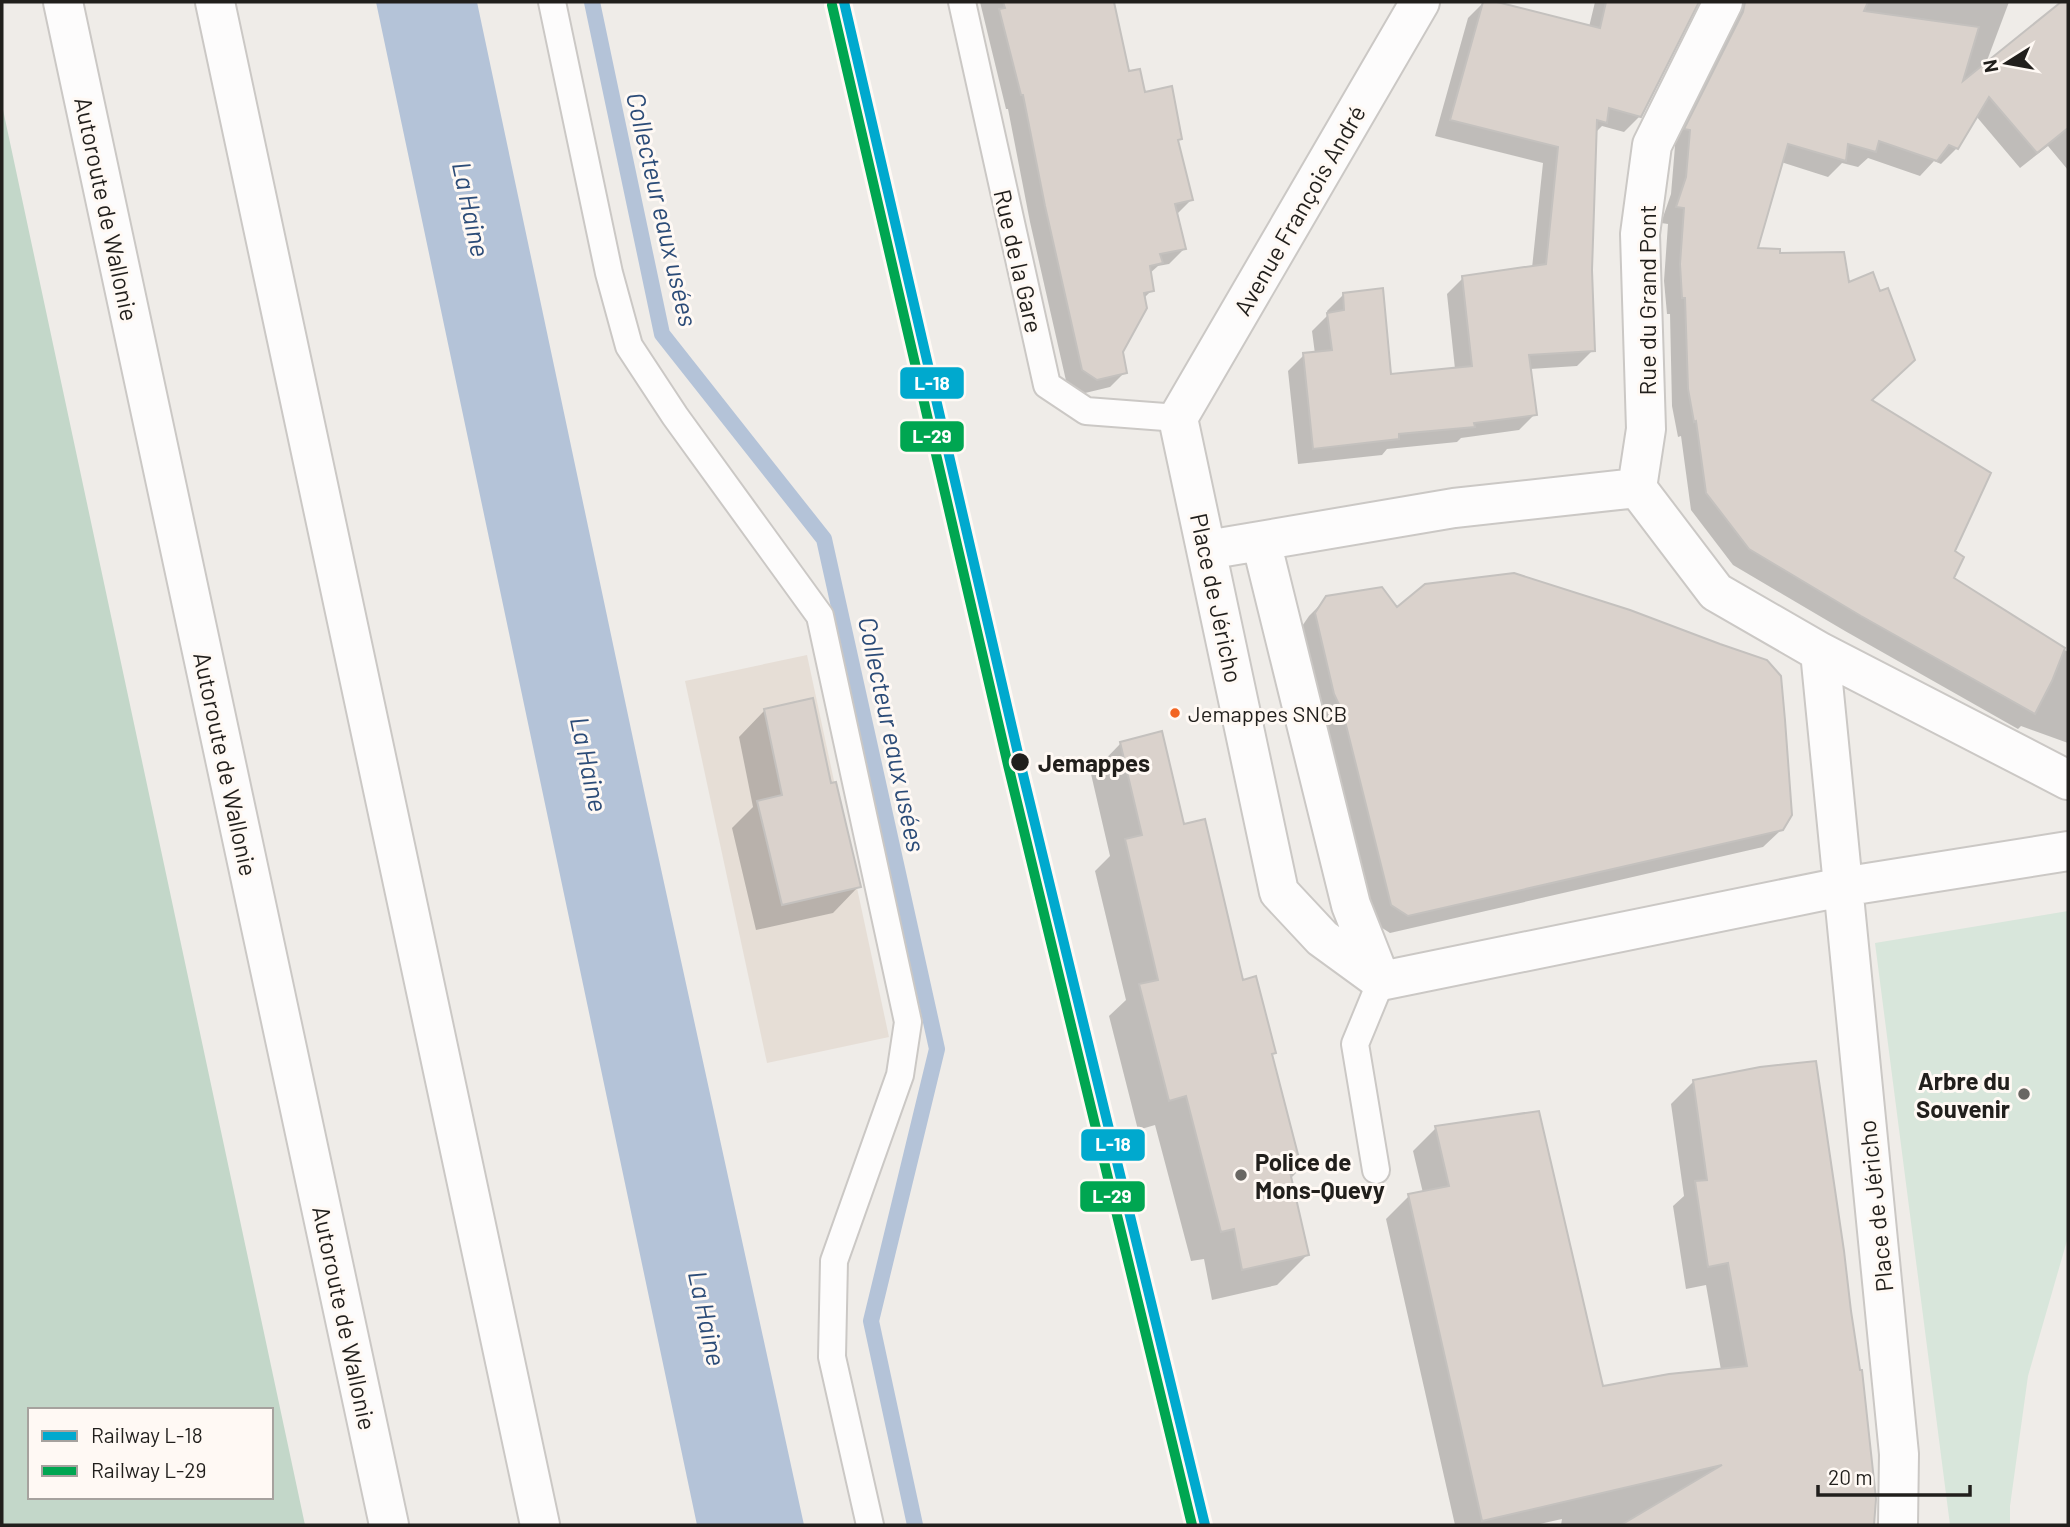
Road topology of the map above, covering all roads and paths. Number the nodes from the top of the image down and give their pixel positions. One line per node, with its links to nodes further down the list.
1 (63, 2): 17 (main road, Autoroute de Wallonie)
2 (215, 2): 18 (main road)
3 (552, 2): 19 (lane)
4 (962, 2): 7 (lane, Rue de la Gare)
5 (1420, 2): 7 (main road, Avenue François André)
6 (1723, 2): 8 (main road, Rue du Grand Pont)
7 (1178, 418): 10 (main road, Place de Jéricho)
8 (1637, 488): 9 (main road); 11 (main road)
9 (1261, 541): 10 (main road); 15 (main road)
10 (1207, 550): 15 (main road, Place de Jéricho)
11 (1820, 652): 12 (main road); 14 (main road, Place de Jéricho)
12 (2068, 780)
13 (2068, 851): 14 (main road)
14 (1843, 887): 15 (main road); 20 (main road, Place de Jéricho)
15 (1381, 981): 16 (lane)
16 (1376, 1170)
17 (389, 1525)
18 (540, 1525)
19 (870, 1525)
20 (1898, 1525)

